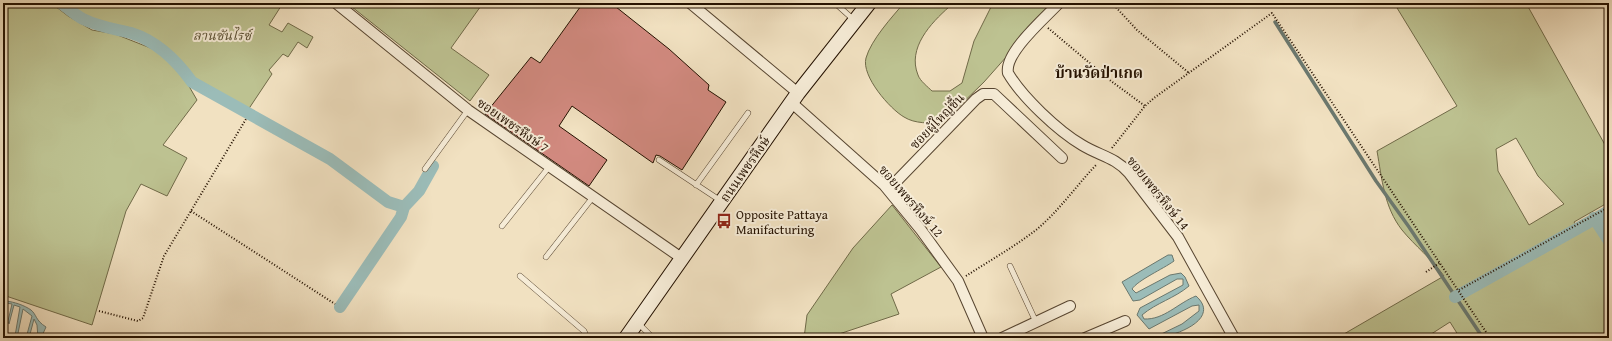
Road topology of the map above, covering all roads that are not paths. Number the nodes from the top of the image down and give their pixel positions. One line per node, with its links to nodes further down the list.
1 (336, 3): 8 (street, ซอยเพชรหึงษ์ 7)
2 (690, 3): 7 (street, ซอยเพชรหึงษ์ 12)
3 (835, 3): 6 (lane)
4 (869, 3): 6 (main road, ถนนเพชรหึงษ์)
5 (1059, 3): 33 (street, ซอยเพชรหึงษ์ 14)
6 (855, 21): 7 (main road, ถนนเพชรหึงษ์)
7 (795, 98): 15 (street, ซอยเพชรหึงษ์ 12); 17 (main road, ถนนเพชรหึงษ์)
8 (468, 110): 12 (street, ซอยเพชรหึงษ์ 7); 13 (lane)
9 (748, 113): 14 (lane)
10 (1062, 158): 15 (street, ซอยผู้ใหญ่ชื้น)
11 (659, 160): 14 (lane)
12 (549, 167): 16 (street, ซอยเพชรหึงษ์ 7); 18 (lane)
13 (425, 169)
14 (696, 185): 17 (lane)
15 (888, 190): 30 (street, ซอยเพชรหึงษ์ 12)
16 (593, 197): 19 (lane); 20 (street, ซอยเพชรหึงษ์ 7)
17 (721, 202): 20 (main road, ถนนเพชรหึงษ์)
18 (502, 226)
19 (546, 257)
20 (683, 258): 26 (main road, ถนนเพชรหึงษ์)
21 (1010, 266): 25 (lane)
22 (520, 276): 27 (lane)
23 (1070, 306): 25 (street)
24 (1125, 321): 32 (street)
25 (1036, 322): 31 (street)
26 (637, 323): 28 (main road, ถนนเพชรหึงษ์); 29 (lane)
27 (586, 338)
28 (626, 338)
29 (652, 338)
30 (983, 338)
31 (1002, 338)
32 (1085, 338)
33 (1234, 338)

